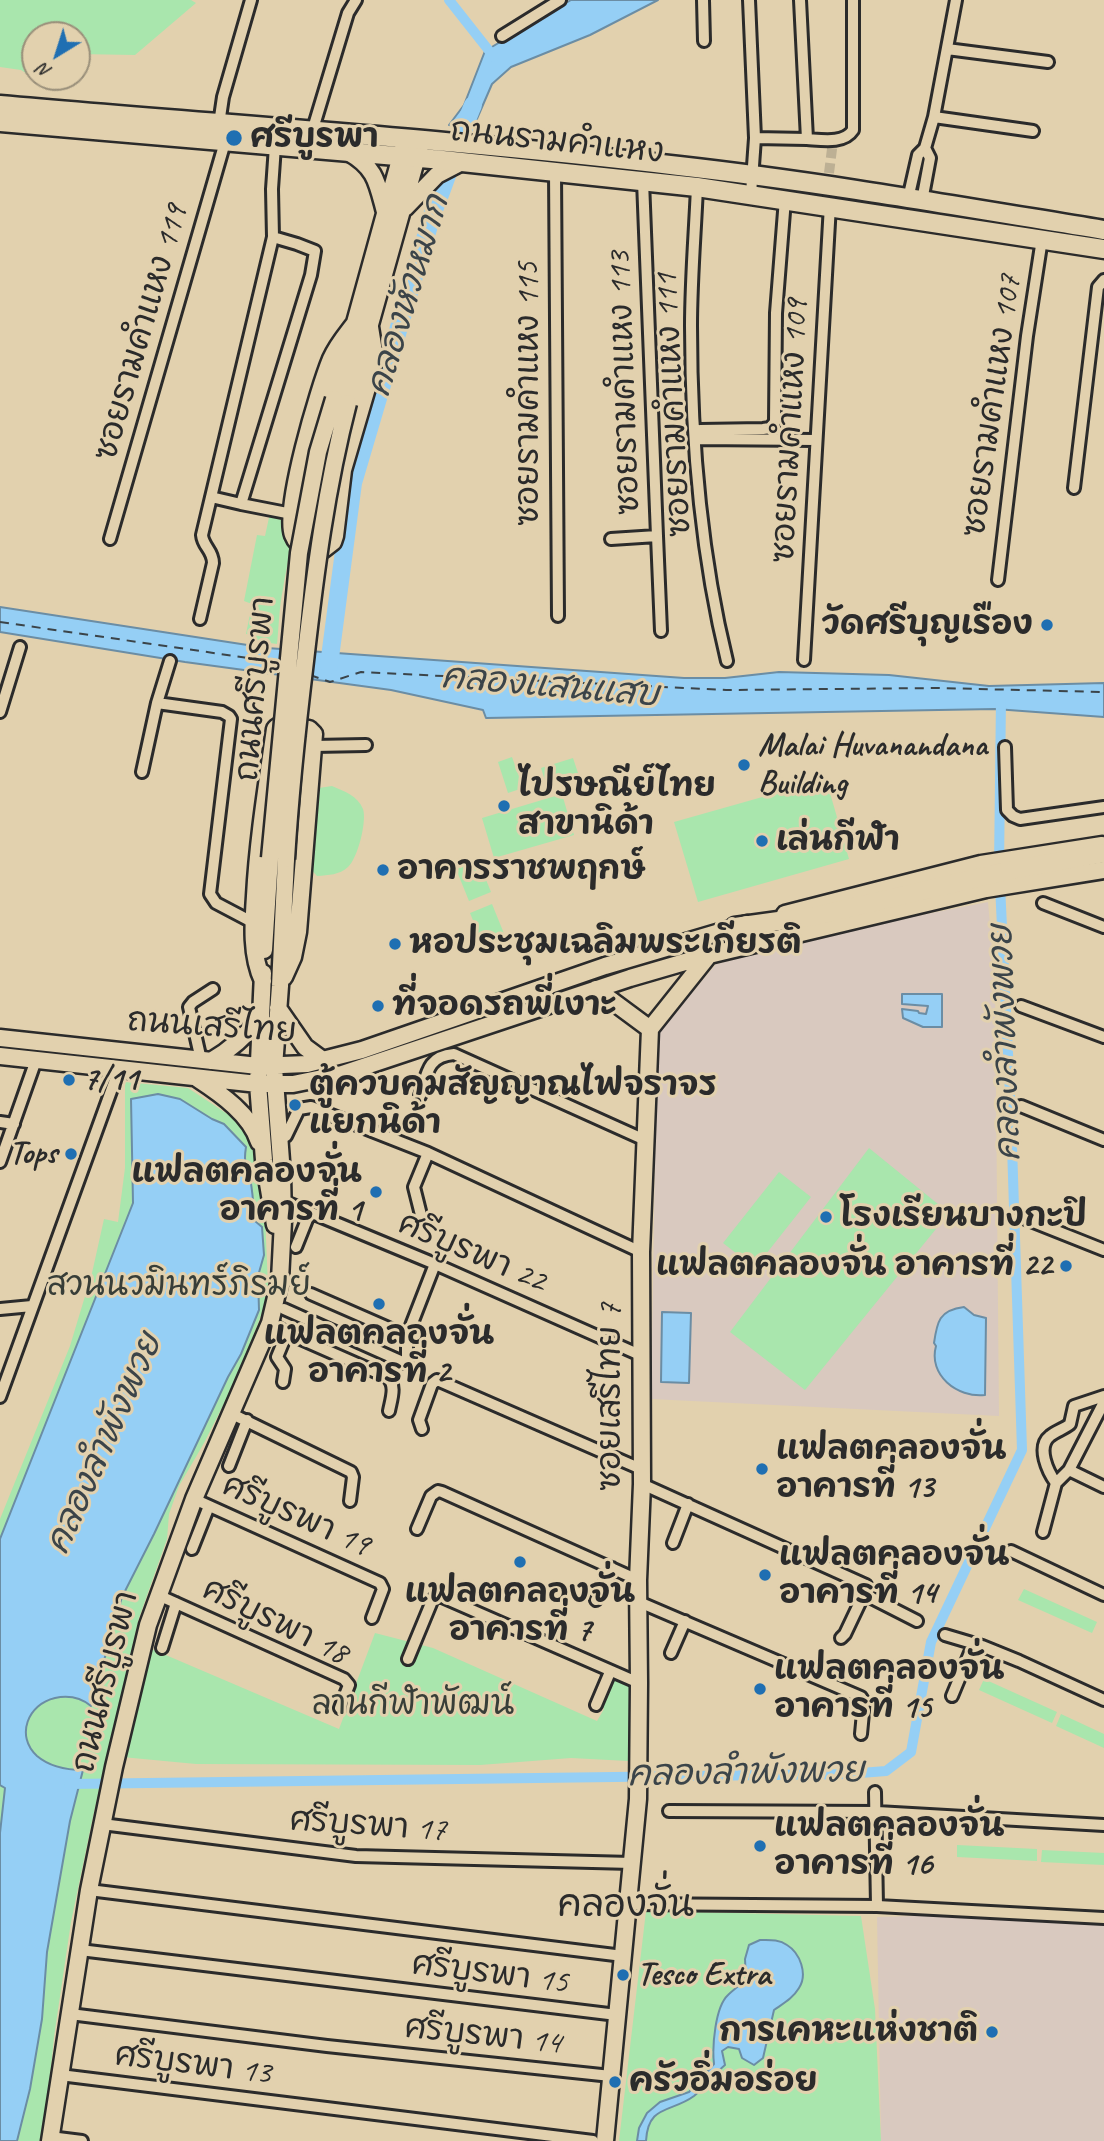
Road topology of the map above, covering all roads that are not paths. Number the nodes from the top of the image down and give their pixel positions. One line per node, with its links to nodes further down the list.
1 (251, 0): 16 (street)
2 (356, 0): 18 (street)
3 (560, 0): 9 (street)
4 (703, 0): 10 (street)
5 (749, 0): 19 (street)
6 (800, 0): 20 (street)
7 (853, 0): 20 (street)
8 (956, 0): 11 (street)
9 (502, 36)
10 (704, 41)
11 (947, 49): 12 (street); 14 (street)
12 (1048, 62)
13 (0, 104): 16 (main road, ถนนรามคำแหง)
14 (934, 117): 17 (street); 33 (street)
15 (0, 122): 21 (main road, ถนนรามคำแหง)
16 (219, 124): 18 (main road, ถนนรามคำแหง)
17 (1034, 131)
18 (312, 132): 23 (main road, ถนนรามคำแหง)
19 (755, 138): 20 (street); 28 (street)
20 (807, 139)
21 (225, 142): 22 (main road, ถนนรามคำแหง); 49 (street, ซอยรามคำแหง 119)
22 (275, 146): 25 (main road, ถนนรามคำแหง); 37 (street)
23 (412, 149): 24 (main road, ถนนรามคำแหง); 25 (main road, ถนนรามคำแหง); 35 (street, ถนนศรีบูรพา)
24 (444, 151): 26 (main road, ถนนรามคำแหง); 28 (main road, ถนนรามคำแหง)
25 (348, 152): 35 (street)
26 (462, 162): 27 (main road, ถนนรามคำแหง); 35 (street)
27 (555, 171): 29 (main road, ถนนรามคำแหง); 52 (street, ซอยรามคำแหง 115)
28 (751, 174): 31 (street); 33 (main road, ถนนรามคำแหง)
29 (643, 181): 30 (main road, ถนนรามคำแหง); 48 (street, ซอยรามคำแหง 113)
30 (697, 187): 31 (main road, ถนนรามคำแหง); 42 (street, ซอยรามคำแหง 111)
31 (751, 194): 32 (main road, ถนนรามคำแหง)
32 (785, 199): 34 (main road, ถนนรามคำแหง); 42 (street)
33 (915, 200): 36 (main road, ถนนรามคำแหง)
34 (830, 205): 38 (main road, ถนนรามคำแหง); 43 (street, ซอยรามคำแหง 109)
35 (393, 215): 41 (street, ถนนศรีบูรพา)
36 (1104, 230)
37 (273, 237): 45 (street); 46 (street)
38 (1042, 239): 39 (main road, ถนนรามคำแหง); 51 (street, ซอยรามคำแหง 107)
39 (1104, 249)
40 (1104, 280): 44 (street)
41 (363, 325): 47 (street); 47 (street); 68 (street, ถนนศรีบูรพา, bridge)
42 (698, 435): 43 (street); 58 (street, ซอยรามคำแหง 111)
43 (816, 440): 56 (street, ซอยรามคำแหง 109)
44 (1074, 488)
45 (211, 497): 46 (street); 53 (street)
46 (241, 504): 47 (street)
47 (292, 514)
48 (657, 536): 50 (street, ซอยรามคำแหง 113); 54 (street)
49 (110, 539)
50 (611, 539)
51 (998, 580)
52 (558, 616)
53 (200, 619)
54 (661, 631)
55 (20, 647): 60 (street)
56 (804, 660)
57 (170, 661): 59 (street)
58 (727, 661)
59 (157, 703): 64 (street); 71 (street)
60 (0, 712)
61 (366, 745): 62 (street)
62 (314, 746): 71 (street); 76 (street)
63 (1005, 747): 65 (street)
64 (142, 772)
65 (1104, 807)
66 (1104, 845): 72 (street, ถนนเสรีไทย)
67 (1104, 853): 72 (main road)
68 (278, 859): 75 (street, ถนนศรีบูรพา); 76 (street, ถนนศรีบูรพา)
69 (1104, 870): 74 (street, ถนนเสรีไทย)
70 (1043, 903): 73 (street)
71 (254, 923): 75 (street)
72 (735, 927): 88 (street, ถนนเสรีไทย)
73 (1104, 927)
74 (709, 956): 78 (street, ถนนเสรีไทย); 82 (street)
75 (263, 981): 81 (street, ถนนศรีบูรพา)
76 (281, 986): 80 (street, ถนนศรีบูรพา)
77 (213, 989): 87 (street)
78 (596, 989): 82 (street); 92 (street, ถนนเสรีไทย)
79 (1021, 1006): 83 (street)
80 (278, 1008): 88 (street); 89 (street, ถนนศรีบูรพา)
81 (261, 1017): 87 (street); 89 (street, ถนนศรีบูรพา)
82 (649, 1029): 98 (street, ซอยเสรีไทย 7)
83 (1104, 1037)
84 (0, 1038): 87 (street, ถนนเสรีไทย)
85 (0, 1056): 86 (street, ถนนเสรีไทย)
86 (36, 1060): 90 (street, ถนนเสรีไทย); 96 (street)
87 (206, 1061): 89 (street, ถนนเสรีไทย)
88 (324, 1061): 89 (street, ถนนเสรีไทย)
89 (266, 1066): 92 (street, ถนนศรีบูรพา)
90 (119, 1069): 91 (street, ถนนเสรีไทย); 113 (street)
91 (196, 1077): 92 (street, ถนนเสรีไทย); 102 (street)
92 (266, 1085): 102 (street, ถนนศรีบูรพา); 103 (street, ถนนศรีบูรพา)
93 (420, 1096): 98 (street)
94 (1021, 1106): 99 (street)
95 (0, 1122): 96 (street)
96 (14, 1124): 101 (street)
97 (286, 1136): 100 (street)
98 (645, 1140): 109 (street, ซอยเสรีไทย 7)
99 (1104, 1140)
100 (428, 1153): 105 (street); 109 (street)
101 (0, 1160)
102 (264, 1160): 110 (street, ถนนศรีบูรพา)
103 (283, 1201): 104 (street, ศรีบูรพา 22); 110 (street, ถนนศรีบูรพา)
104 (310, 1212): 107 (street); 111 (street, ศรีบูรพา 22)
105 (421, 1215)
106 (1021, 1217): 108 (street)
107 (296, 1247)
108 (1104, 1250)
109 (641, 1252): 119 (street, ซอยเสรีไทย 7)
110 (281, 1255): 116 (street, ถนนศรีบูรพา)
111 (435, 1264): 118 (street); 119 (street, ศรีบูรพา 22)
112 (311, 1294): 118 (street)
113 (32, 1306): 114 (street); 122 (street)
114 (0, 1309)
115 (284, 1309): 118 (street)
116 (271, 1323): 117 (street); 125 (street, ถนนศรีบูรพา)
117 (287, 1333): 120 (street); 124 (street)
118 (407, 1336)
119 (640, 1355): 130 (street, ซอยเสรีไทย 7)
120 (283, 1382)
121 (1104, 1396): 131 (street)
122 (0, 1397)
123 (1104, 1402): 129 (street)
124 (389, 1411)
125 (230, 1413): 126 (street); 134 (street, ถนนศรีบูรพา)
126 (247, 1420): 128 (street); 133 (street)
127 (422, 1430): 130 (street)
128 (229, 1466)
129 (1069, 1470): 131 (street); 132 (street)
130 (641, 1476): 135 (street); 142 (street, ซอยเสรีไทย 7)
131 (1056, 1483): 137 (street)
132 (1104, 1487)
133 (350, 1501)
134 (202, 1502): 139 (street); 144 (street, ถนนศรีบูรพา); 149 (street, ศรีบูรพา 19)
135 (688, 1504): 138 (street); 143 (street)
136 (416, 1529): 141 (street)
137 (1043, 1532)
138 (673, 1543)
139 (192, 1549)
140 (1011, 1551): 145 (street)
141 (612, 1568): 142 (street); 146 (street)
142 (638, 1580): 147 (street, ซอยเสรีไทย 7)
143 (864, 1594): 151 (street); 153 (street)
144 (158, 1595): 148 (street, ศรีบูรพา 18); 168 (street, ถนนศรีบูรพา)
145 (1104, 1595)
146 (596, 1600)
147 (639, 1602): 150 (street); 159 (street, ซอยเสรีไทย 7)
148 (176, 1603): 155 (street); 163 (street, ศรีบูรพา 18)
149 (372, 1618)
150 (685, 1621): 156 (street); 164 (street)
151 (917, 1621)
152 (945, 1635): 154 (street)
153 (841, 1638)
154 (974, 1643): 160 (street); 161 (street)
155 (162, 1648)
156 (671, 1653)
157 (408, 1659): 158 (street)
158 (610, 1672): 159 (street); 162 (street)
159 (639, 1683): 170 (street, ซอยเสรีไทย 7)
160 (952, 1696)
161 (1104, 1700)
162 (596, 1706)
163 (340, 1708)
164 (861, 1734)
165 (875, 1792): 167 (street)
166 (669, 1811): 167 (street)
167 (877, 1812): 169 (street); 173 (street)
168 (102, 1824): 170 (street, ศรีบูรพา 17); 171 (street, ถนนศรีบูรพา)
169 (1104, 1825)
170 (632, 1863): 172 (street, ซอยเสรีไทย 7)
171 (89, 1889): 175 (street, ถนนศรีบูรพา); 176 (street)
172 (628, 1903): 173 (street); 176 (street, ซอยเสรีไทย 7)
173 (877, 1906): 174 (street)
174 (1104, 1918)
175 (80, 1950): 177 (street, ถนนศรีบูรพา); 178 (street, ศรีบูรพา 15)
176 (623, 1956): 178 (street, ซอยเสรีไทย 7)
177 (70, 2014): 179 (street, ถนนศรีบูรพา); 180 (street, ศรีบูรพา 14)
178 (617, 2015): 180 (street, ซอยเสรีไทย 7)
179 (60, 2075): 181 (street, ถนนศรีบูรพา); 183 (street, ศรีบูรพา 13)
180 (611, 2076): 184 (street, ซอยเสรีไทย 7)
181 (50, 2139): 182 (street)
182 (82, 2141)
183 (593, 2141)
184 (605, 2141)

